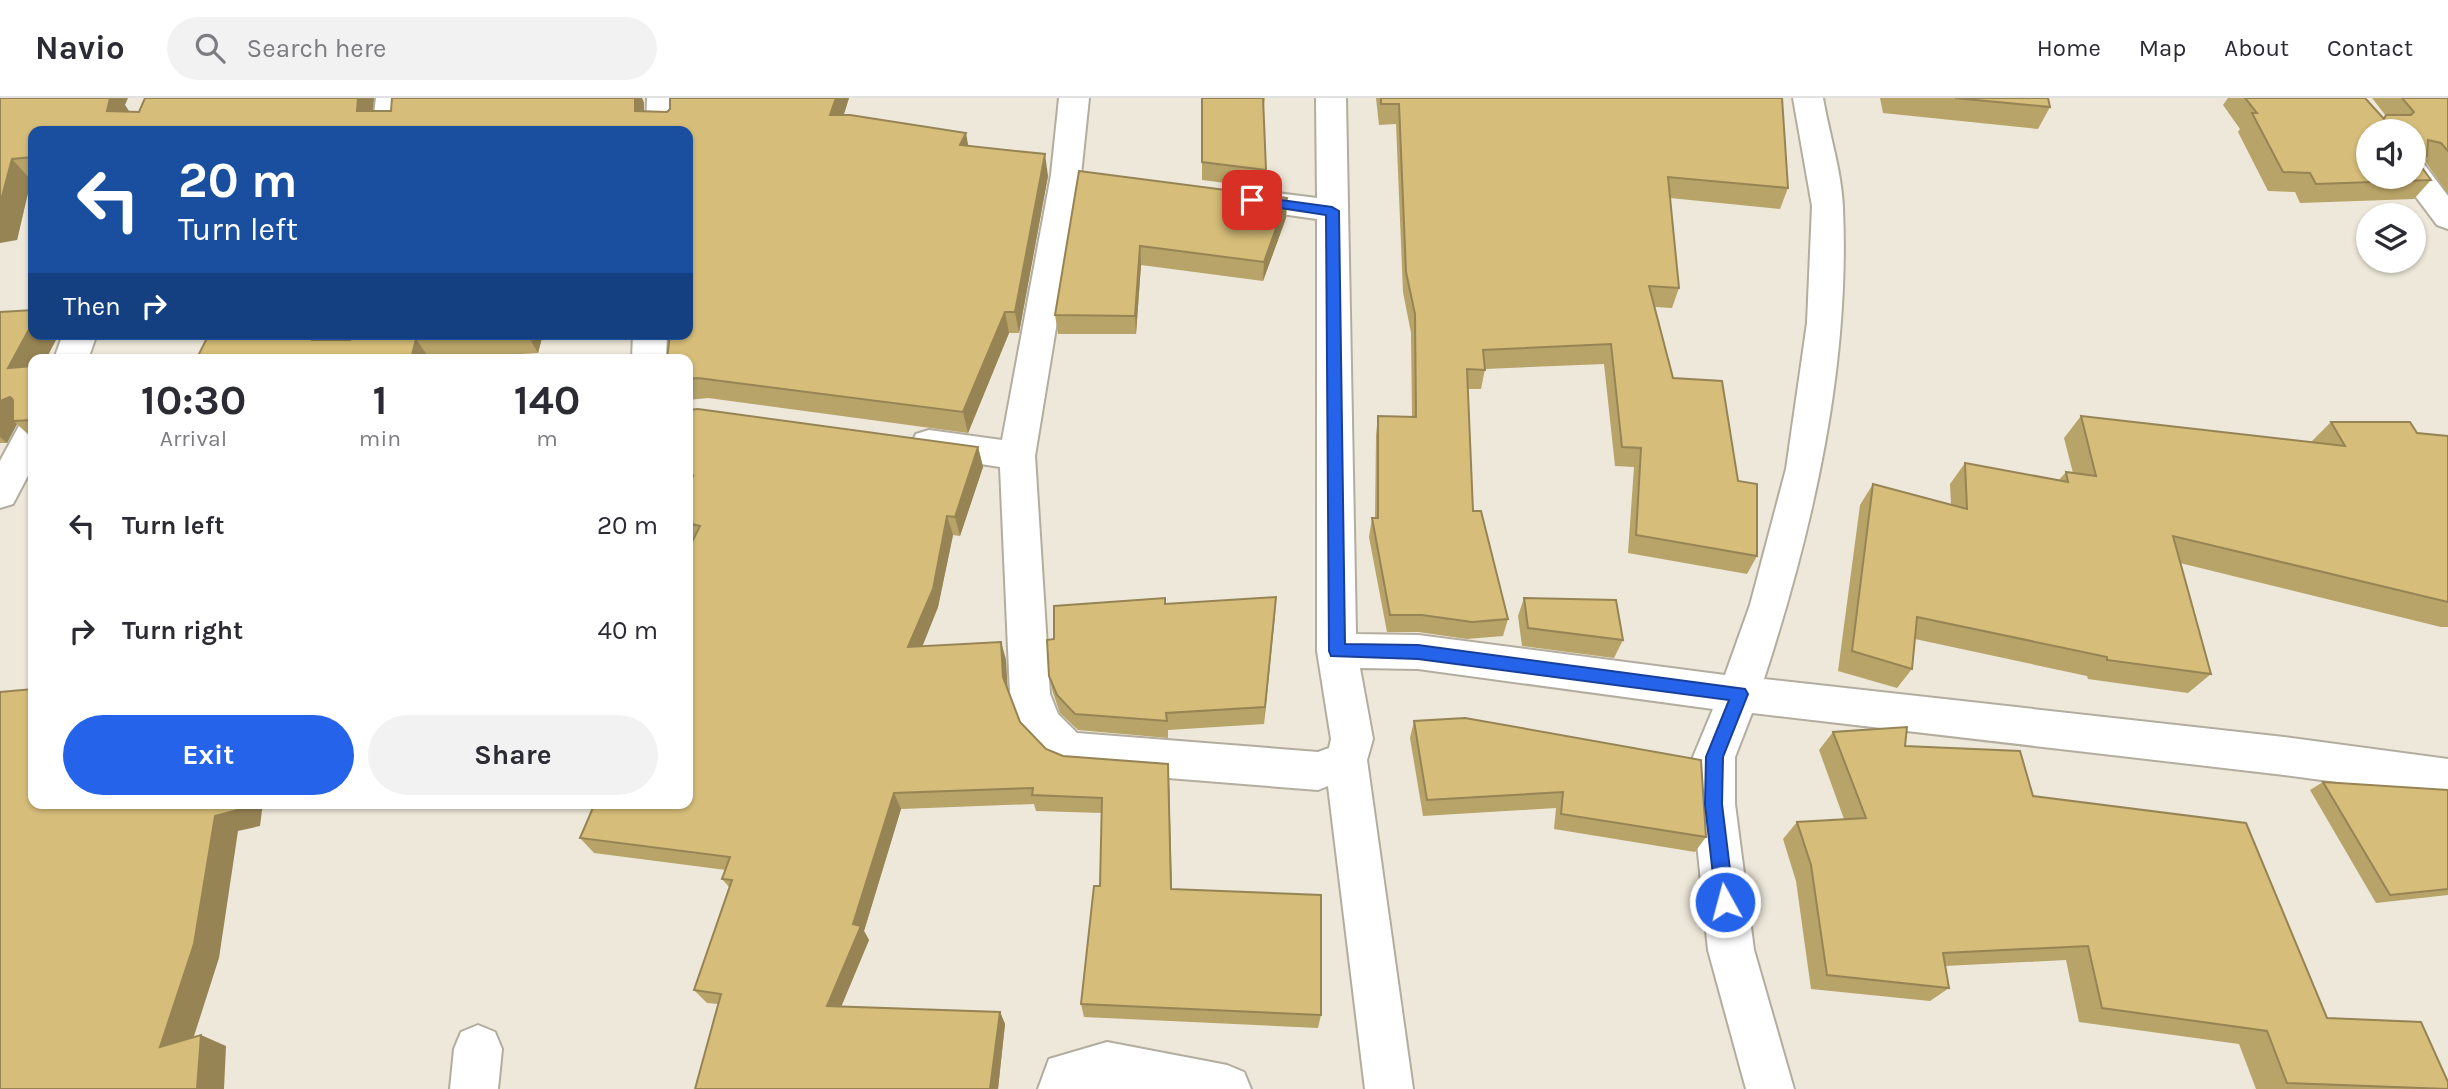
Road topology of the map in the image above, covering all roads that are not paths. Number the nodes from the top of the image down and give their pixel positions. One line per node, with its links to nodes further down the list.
1 (391, 98): 6 (street)
2 (662, 98): 7 (street)
3 (1074, 98): 14 (street)
4 (1331, 98): 10 (street)
5 (1808, 98): 17 (street)
6 (388, 126)
7 (661, 126)
8 (2426, 188): 11 (street)
9 (1212, 195): 10 (street)
10 (1332, 211): 16 (street)
11 (2448, 218)
12 (900, 440): 14 (street)
13 (28, 443): 15 (street)
14 (1017, 456): 18 (street)
15 (0, 494)
16 (1337, 651): 17 (street); 18 (street)
17 (1740, 694): 19 (street); 23 (street)
18 (1346, 760): 22 (street)
19 (2448, 778)
20 (1062, 1089): 21 (street)
21 (1227, 1089)
22 (1390, 1089)
23 (1770, 1089)

